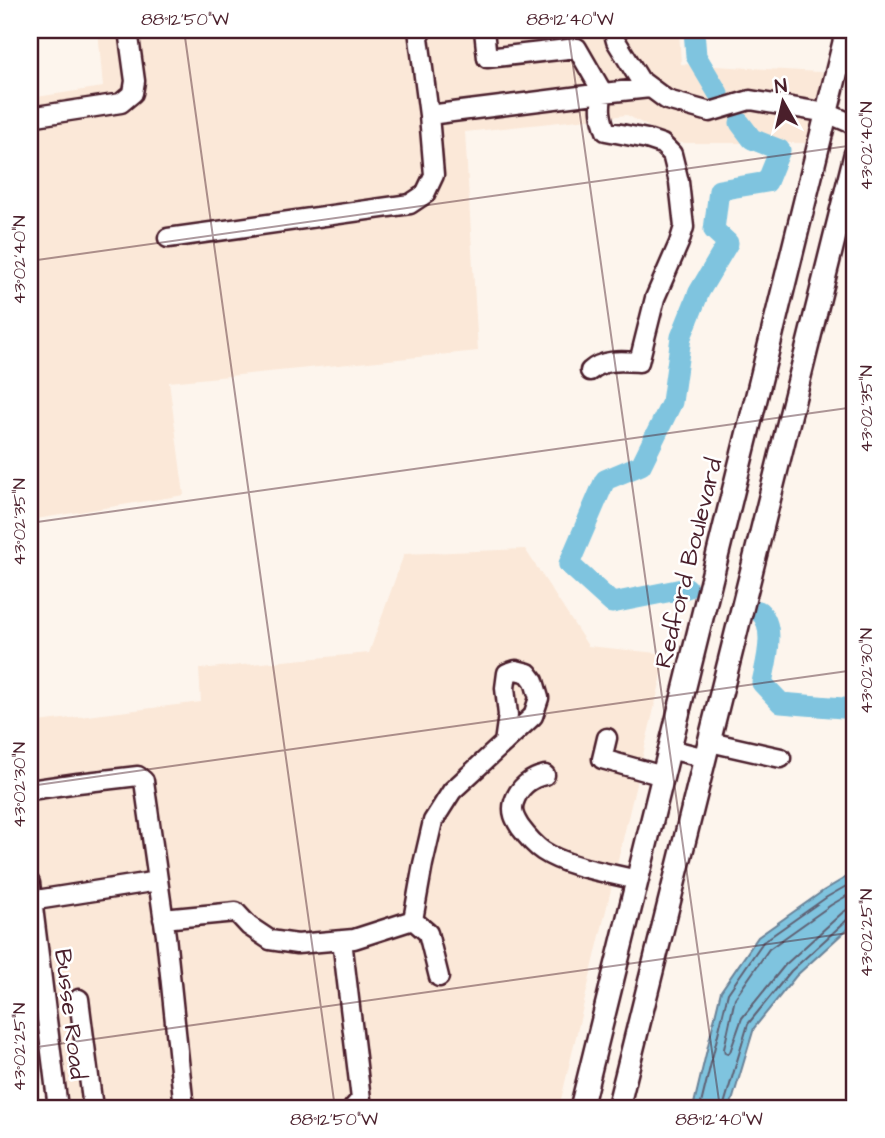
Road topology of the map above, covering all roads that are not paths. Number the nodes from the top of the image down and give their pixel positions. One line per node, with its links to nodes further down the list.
1 (128, 30): 12 (street)
2 (418, 30): 11 (street)
3 (484, 30): 7 (street)
4 (573, 30): 7 (street)
5 (613, 30): 8 (street)
6 (847, 30): 10 (main road, Redford Boulevard)
7 (577, 48): 9 (street)
8 (650, 88): 9 (street); 10 (street)
9 (603, 93): 11 (street); 16 (street)
10 (827, 113): 13 (street); 19 (main road, Redford Boulevard)
11 (429, 115): 15 (street)
12 (30, 117)
13 (855, 125)
14 (855, 155): 20 (main road)
15 (168, 238)
16 (590, 372)
17 (607, 738): 23 (street)
18 (504, 743): 29 (street)
19 (669, 750): 20 (street); 23 (main road, Redford Boulevard)
20 (708, 750): 21 (street); 38 (main road)
21 (781, 758)
22 (545, 775): 25 (street)
23 (663, 776): 25 (main road, Redford Boulevard)
24 (30, 790): 26 (street)
25 (637, 880): 37 (main road, Redford Boulevard)
26 (158, 881): 27 (street); 28 (street)
27 (31, 895): 33 (street, Busse Road)
28 (163, 919): 30 (street); 35 (street)
29 (413, 920): 30 (street); 31 (street)
30 (342, 940): 36 (street)
31 (439, 978)
32 (79, 999): 34 (street)
33 (58, 1108)
34 (93, 1108)
35 (184, 1108)
36 (353, 1108)
37 (581, 1108)
38 (618, 1108)

